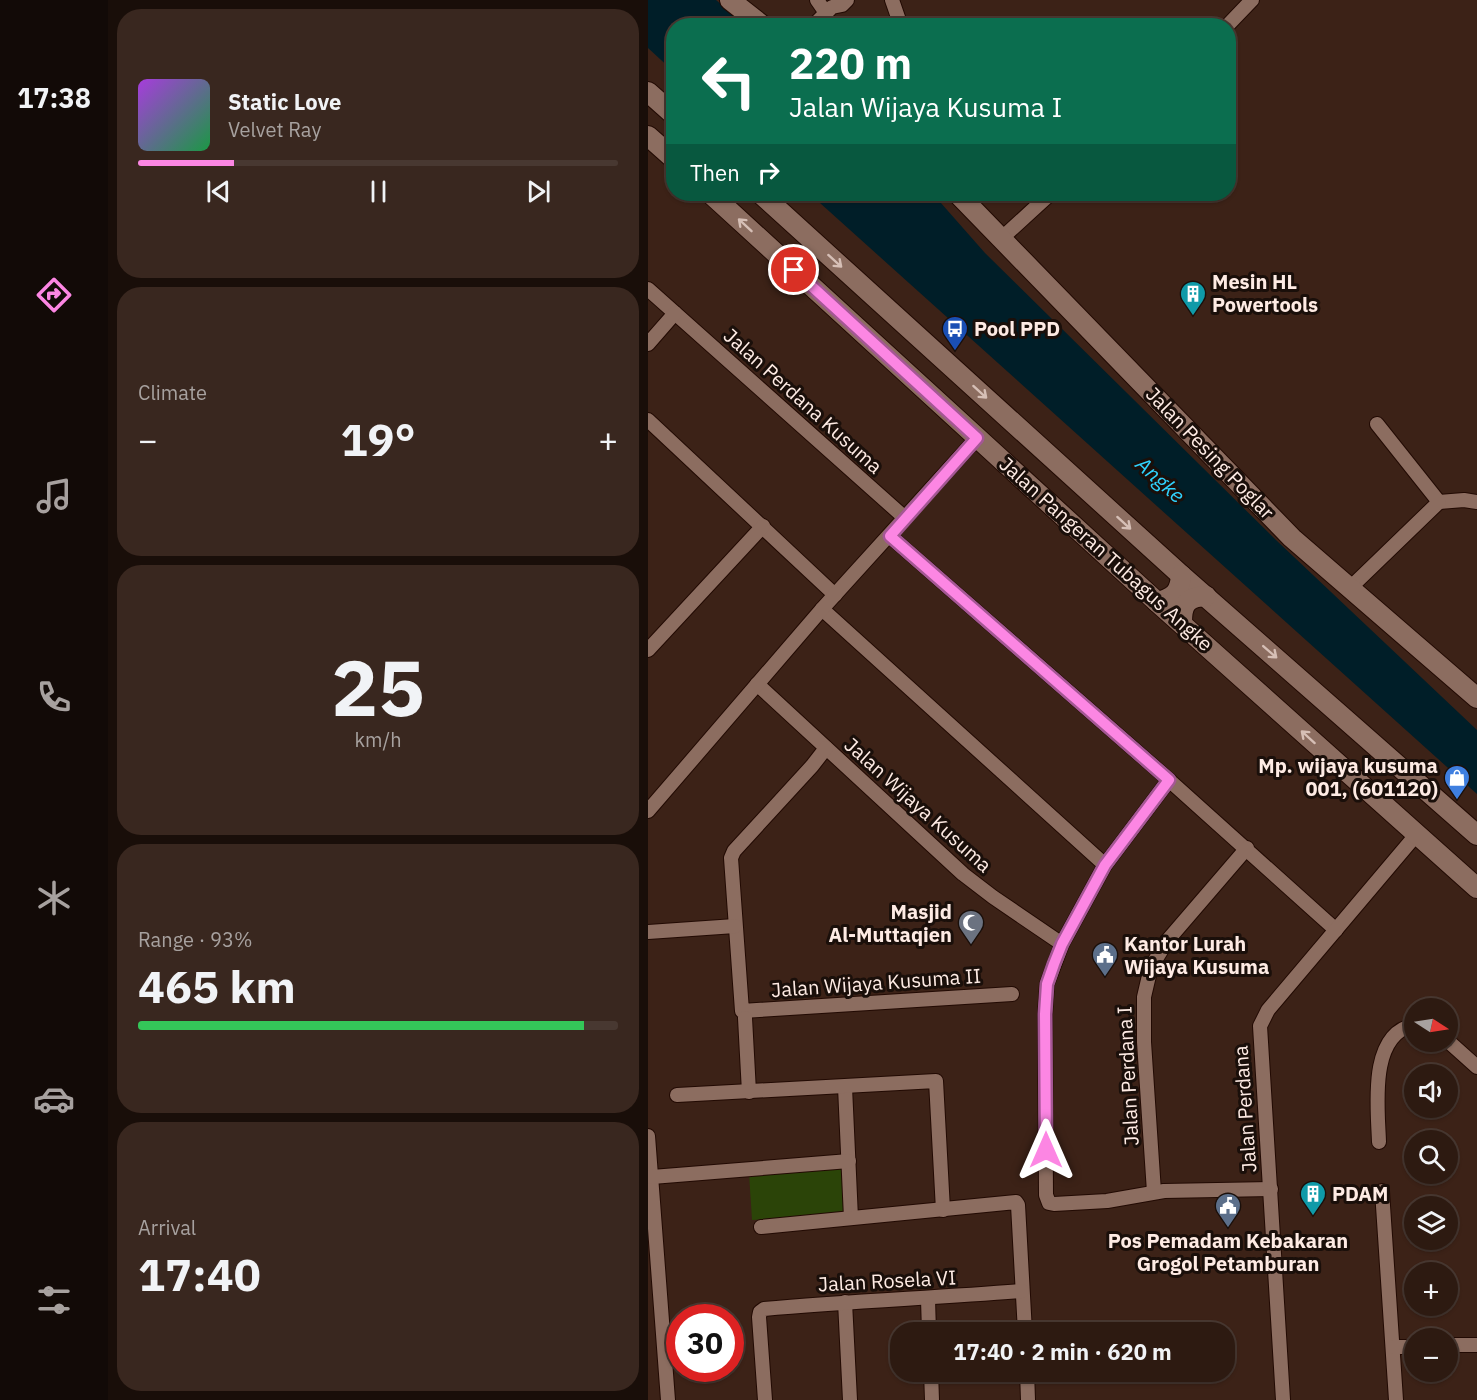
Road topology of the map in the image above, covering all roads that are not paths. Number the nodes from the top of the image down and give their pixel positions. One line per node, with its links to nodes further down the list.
1 (730, 0): 7 (main road)
2 (817, 0): 6 (street)
3 (847, 0): 6 (street)
4 (892, 0): 9 (street)
5 (1246, 2): 10 (street)
6 (826, 13): 8 (street)
7 (753, 18)
8 (821, 18)
9 (898, 18)
10 (1233, 18)
11 (648, 92): 12 (main road)
12 (666, 108)
13 (648, 136): 14 (main road)
14 (666, 152)
15 (719, 201): 25 (main road, Jalan Pangeran Tubagus Angke, one-way to 15)
16 (769, 201): 31 (main road, Jalan Pangeran Tubagus Angke, one-way to 31)
17 (965, 201): 19 (main road, Jalan Pesing Poglar)
18 (1042, 201): 19 (street)
19 (1002, 238): 32 (main road, Jalan Pesing Poglar)
20 (648, 289): 21 (street, Jalan Perdana Kusuma)
21 (675, 313): 22 (street); 28 (street, Jalan Perdana Kusuma)
22 (648, 344)
23 (648, 420): 29 (street)
24 (1377, 424): 27 (street)
25 (977, 438): 28 (street); 35 (main road, Jalan Pangeran Tubagus Angke)
26 (1477, 501): 27 (street)
27 (1438, 502): 32 (street)
28 (905, 518): 30 (street)
29 (763, 526): 33 (street); 38 (street)
30 (890, 536): 33 (street); 42 (street)
31 (1181, 575): 34 (main road, Jalan Pangeran Tubagus Angke); 35 (main road)
32 (1350, 588): 40 (main road, Jalan Pesing Poglar)
33 (835, 595): 36 (street)
34 (1206, 596): 37 (main road); 45 (main road, Jalan Pangeran Tubagus Angke, one-way to 45)
35 (1157, 602): 37 (main road, Jalan Pangeran Tubagus Angke)
36 (822, 609): 39 (street); 47 (street)
37 (1182, 622): 44 (main road, Jalan Pangeran Tubagus Angke, one-way to 37)
38 (648, 650)
39 (757, 684): 41 (street, Jalan Wijaya Kusuma); 43 (street)
40 (1477, 698)
41 (826, 748): 49 (street); 52 (street, Jalan Wijaya Kusuma)
42 (1169, 780): 46 (street); 47 (street)
43 (648, 811)
44 (1416, 835): 48 (main road, Jalan Pangeran Tubagus Angke); 50 (street, Jalan Perdana)
45 (1477, 836)
46 (1247, 848): 50 (street); 67 (street, Jalan Perdana I)
47 (1105, 865): 52 (street)
48 (1477, 888)
49 (735, 926): 51 (street); 54 (street)
50 (1336, 930): 65 (street, Jalan Perdana)
51 (648, 932)
52 (1062, 944): 67 (street)
53 (1012, 994): 54 (street, Jalan Wijaya Kusuma II)
54 (743, 1014): 59 (street)
55 (1404, 1029): 62 (street)
56 (1458, 1050): 57 (street)
57 (1477, 1067)
58 (845, 1087): 59 (street); 63 (street); 69 (street)
59 (749, 1092): 60 (street)
60 (677, 1095)
61 (648, 1136): 64 (street)
62 (1379, 1142)
63 (849, 1161): 64 (street); 70 (street)
64 (652, 1177): 68 (street)
65 (1270, 1189): 67 (street); 89 (street, Jalan Perdana)
66 (1382, 1191): 80 (street)
67 (1154, 1192)
68 (650, 1207): 72 (street)
69 (943, 1210): 70 (street); 73 (street)
70 (851, 1218): 71 (street)
71 (761, 1227)
72 (653, 1284): 84 (street)
73 (1022, 1291): 74 (street, Jalan Rosela VI); 77 (street)
74 (928, 1299): 75 (street, Jalan Rosela VI); 76 (street)
75 (845, 1302): 85 (street, Jalan Rosela VI); 86 (street)
76 (929, 1322)
77 (1024, 1322)
78 (1477, 1344): 79 (street)
79 (1458, 1345)
80 (1393, 1347): 81 (street); 90 (street)
81 (1404, 1347)
82 (931, 1382): 87 (street)
83 (1027, 1382): 88 (street)
84 (668, 1400)
85 (765, 1400)
86 (850, 1400)
87 (932, 1400)
88 (1028, 1400)
89 (1284, 1400)
90 (1396, 1400)

